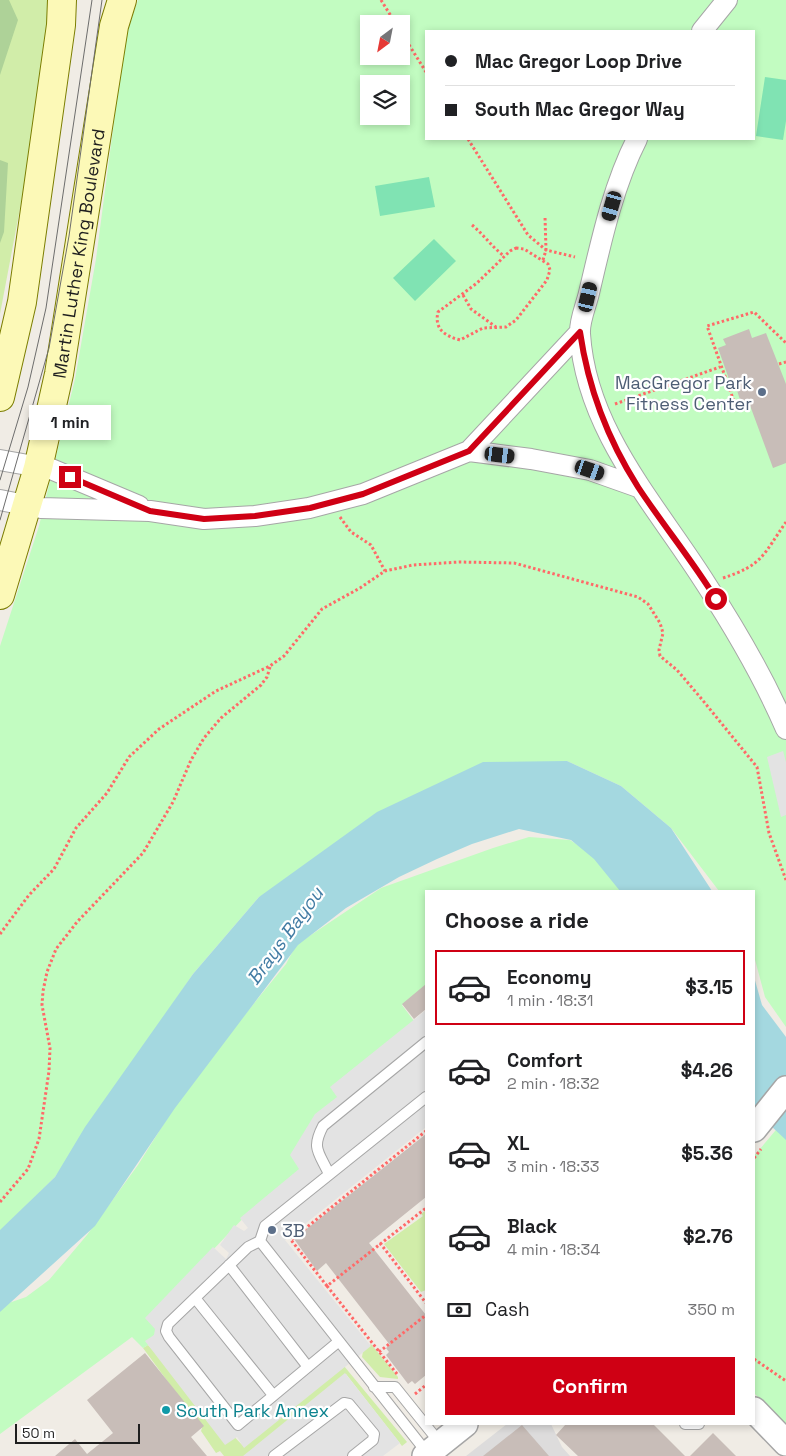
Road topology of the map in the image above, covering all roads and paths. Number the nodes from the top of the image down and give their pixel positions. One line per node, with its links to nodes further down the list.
1 (62, 0): 24 (main road)
2 (122, 0): 29 (main road, Martin Luther King Boulevard)
3 (381, 0): 5 (path)
4 (727, 0): 6 (street)
5 (390, 15)
6 (703, 30)
7 (410, 46): 8 (path)
8 (425, 70)
9 (469, 140): 13 (path)
10 (637, 140): 19 (street)
11 (545, 216): 13 (path)
12 (472, 225): 14 (path)
13 (546, 250): 15 (path); 16 (path)
14 (504, 256): 16 (path); 17 (path)
15 (575, 257)
16 (543, 260): 18 (path)
17 (463, 295): 18 (path); 18 (path)
18 (496, 328)
19 (580, 332): 26 (street); 27 (street)
20 (786, 343): 23 (path)
21 (786, 362): 22 (path)
22 (779, 364)
23 (720, 367): 25 (path); 26 (path)
24 (0, 397)
25 (749, 403)
26 (599, 410): 30 (street)
27 (469, 451): 30 (street); 32 (street)
28 (0, 460): 29 (street)
29 (38, 468): 33 (main road, Martin Luther King Boulevard); 34 (street)
30 (638, 487): 37 (street)
31 (0, 500): 33 (street)
32 (336, 501): 34 (street); 36 (path)
33 (28, 506): 34 (street); 38 (main road, Martin Luther King Boulevard)
34 (150, 511)
35 (786, 522): 37 (path)
36 (386, 570): 39 (path); 41 (path)
37 (706, 583): 40 (street)
38 (0, 595)
39 (270, 666): 42 (path); 49 (path)
40 (786, 729)
41 (786, 880)
42 (0, 934)
43 (425, 1043): 48 (lane)
44 (786, 1089): 46 (street)
45 (425, 1098): 48 (lane)
46 (755, 1128)
47 (425, 1132): 54 (path)
48 (329, 1174): 51 (lane)
49 (0, 1202)
50 (425, 1209): 52 (path)
51 (260, 1241): 53 (lane); 60 (lane)
52 (380, 1244): 54 (path); 55 (path)
53 (229, 1265): 57 (lane); 63 (lane)
54 (327, 1286): 61 (path)
55 (420, 1295): 56 (path); 58 (path)
56 (425, 1296)
57 (195, 1298): 69 (lane); 69 (lane)
58 (425, 1302)
59 (425, 1316): 61 (path)
60 (338, 1342): 63 (lane); 67 (lane)
61 (379, 1352): 64 (path)
62 (755, 1360): 65 (path)
63 (308, 1367): 69 (lane)
64 (402, 1380)
65 (786, 1381)
66 (425, 1386): 70 (path)
67 (374, 1387): 75 (lane); 75 (lane)
68 (408, 1388): 70 (path)
69 (274, 1395)
70 (414, 1395): 71 (path)
71 (420, 1402)
72 (755, 1411): 74 (street)
73 (464, 1425): 75 (street)
74 (786, 1443)
75 (431, 1451)
76 (274, 1456): 77 (lane)
77 (353, 1456)

